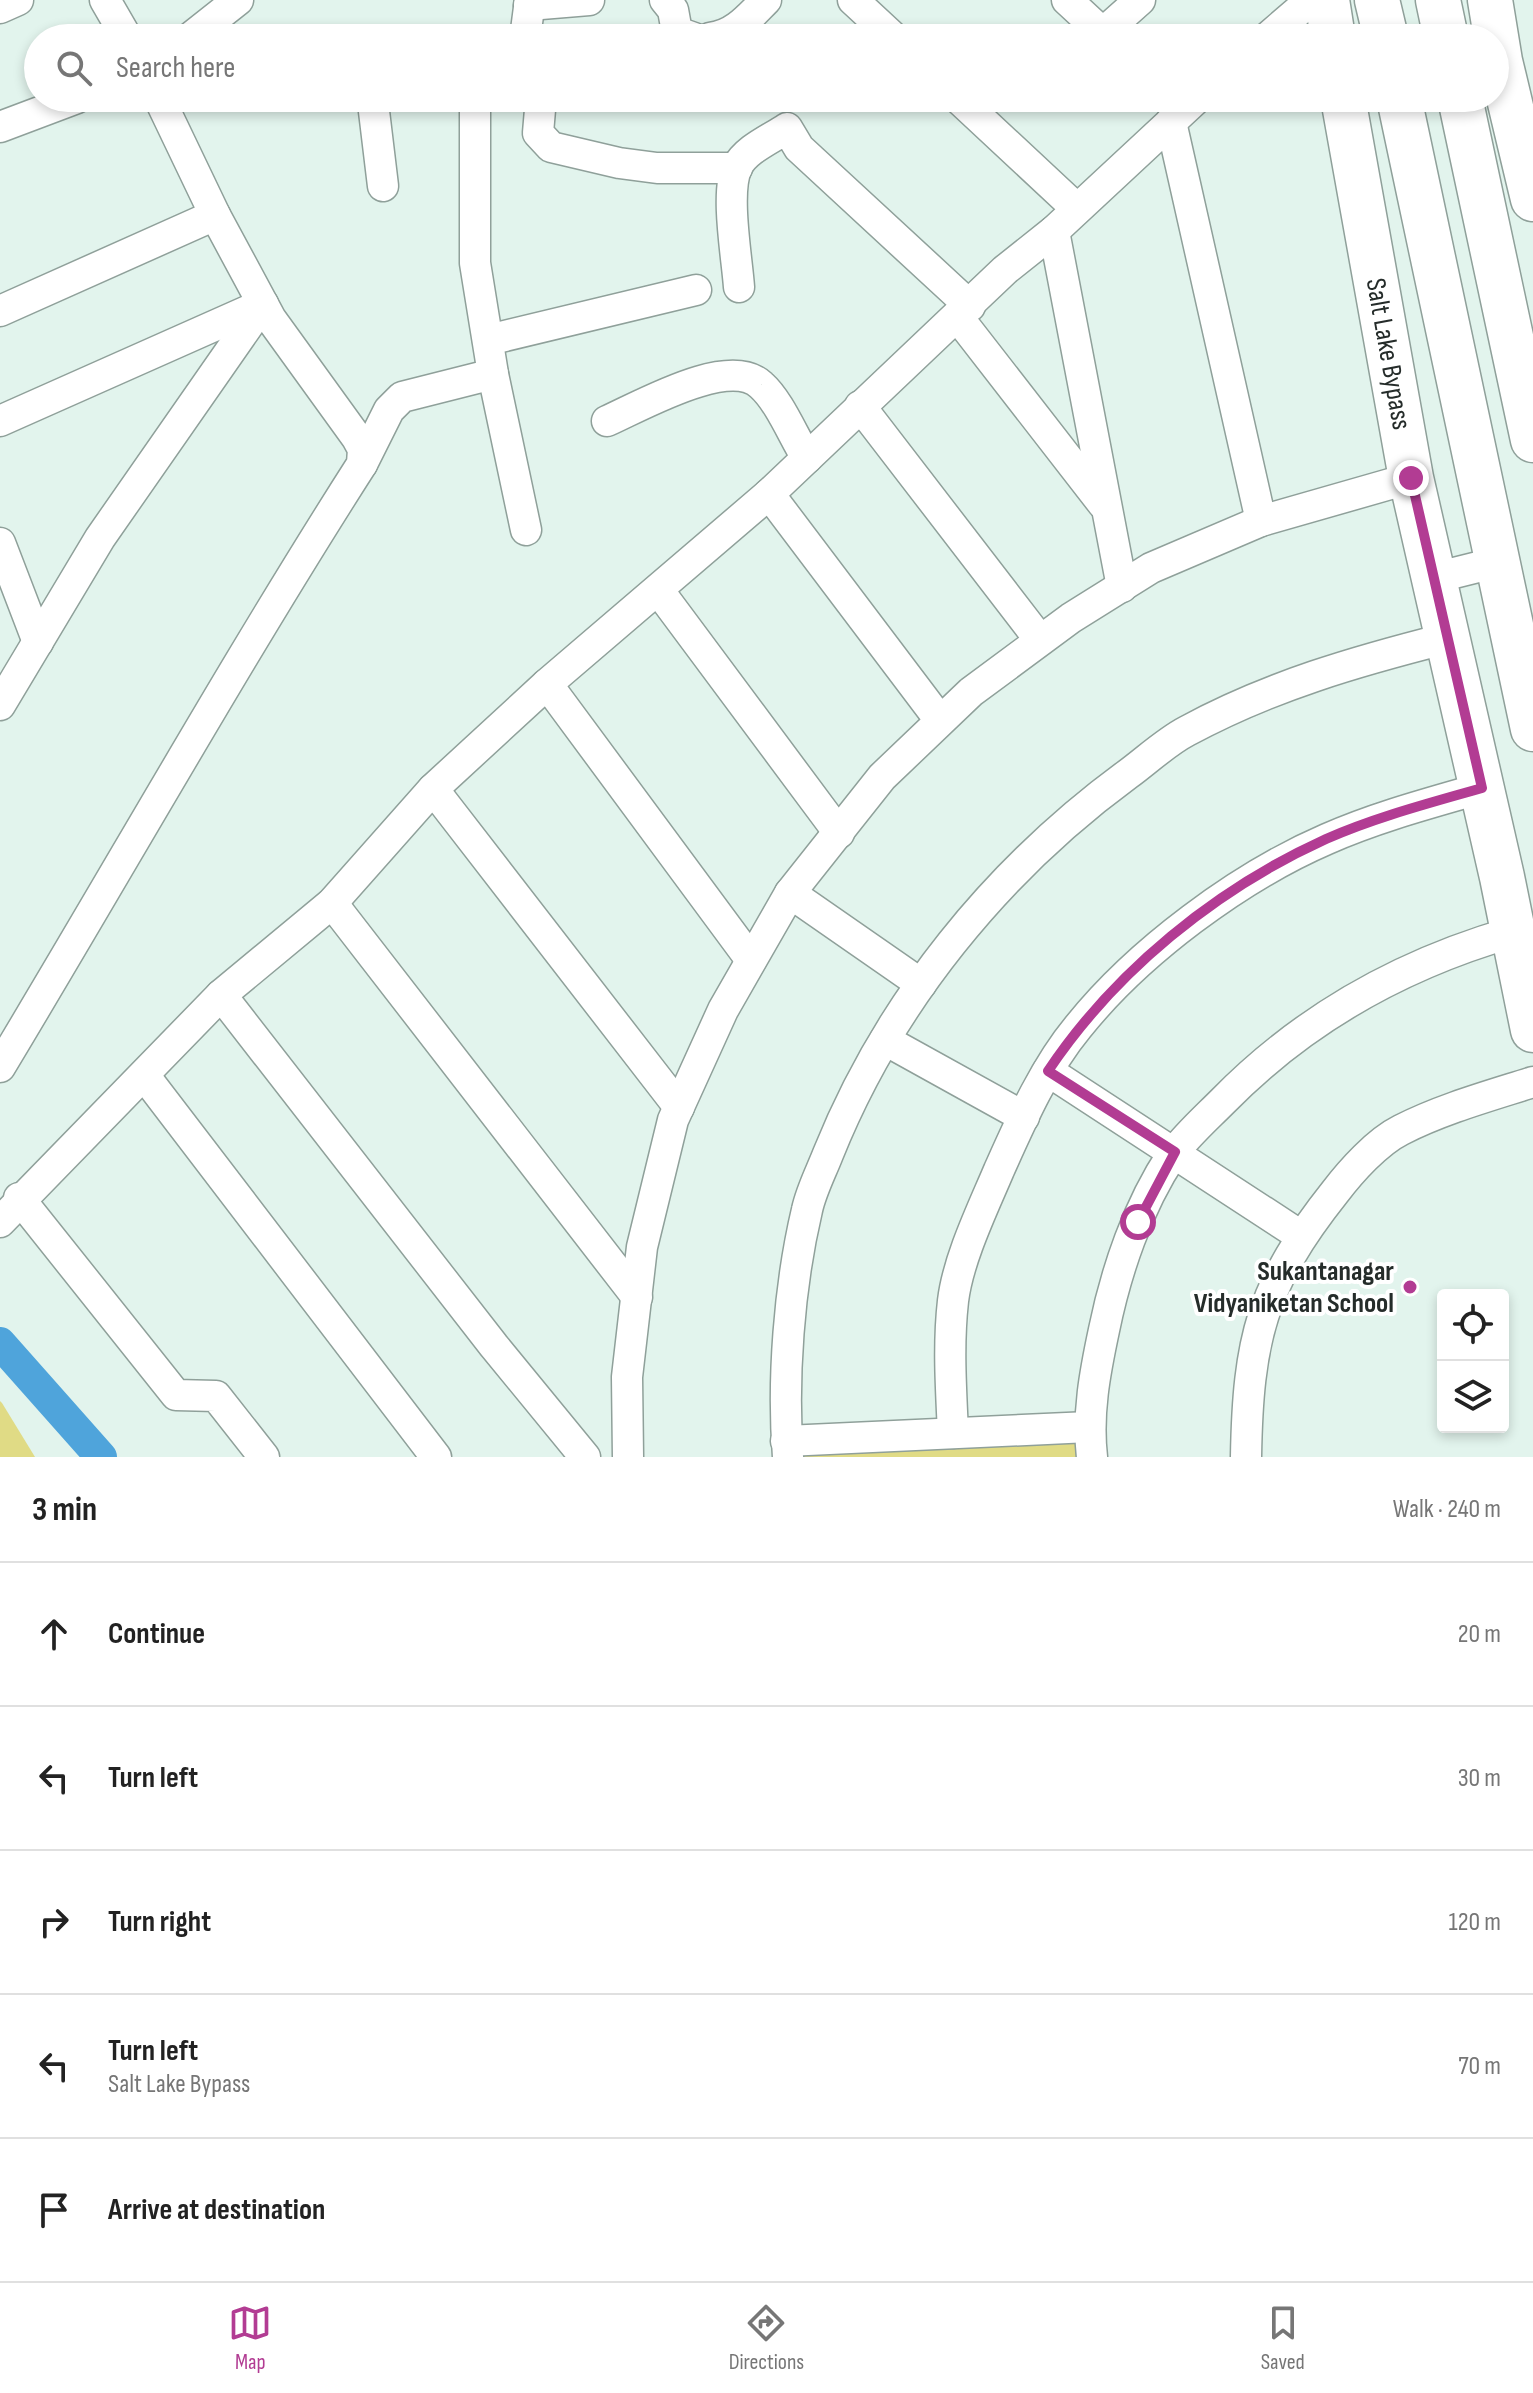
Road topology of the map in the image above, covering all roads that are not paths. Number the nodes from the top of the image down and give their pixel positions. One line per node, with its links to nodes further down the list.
1 (18, 0): 16 (street)
2 (105, 0): 17 (street)
3 (238, 0): 18 (street)
4 (589, 0): 15 (street)
5 (665, 0): 20 (street)
6 (766, 0): 21 (street)
7 (853, 0): 22 (street)
8 (1067, 0): 23 (street)
9 (1140, 0): 24 (street)
10 (1311, 0): 25 (street)
11 (1327, 0): 26 (main road)
12 (1377, 0): 27 (main road)
13 (1438, 0): 28 (main road)
14 (1490, 0): 29 (main road)
15 (530, 2): 19 (street)
16 (0, 8)
17 (119, 24)
18 (208, 24)
19 (527, 24)
20 (676, 24)
21 (742, 24)
22 (879, 24)
23 (1093, 24)
24 (1117, 24)
25 (1283, 24)
26 (1331, 24)
27 (1383, 24)
28 (1443, 24)
29 (1494, 24)
30 (1509, 99): 45 (main road)
31 (40, 112): 42 (street)
32 (166, 112): 47 (street)
33 (374, 112): 44 (street)
34 (475, 112): 54 (street)
35 (540, 112): 43 (street)
36 (973, 112): 46 (street)
37 (1176, 112): 46 (street)
38 (1182, 112): 65 (street)
39 (1346, 112): 62 (main road, Salt Lake Bypass)
40 (1402, 112): 68 (main road)
41 (1463, 112): 59 (main road)
42 (0, 127)
43 (737, 168): 49 (street); 53 (street)
44 (383, 186)
45 (1533, 199)
46 (1077, 209): 48 (street)
47 (215, 215): 51 (street); 52 (street)
48 (1054, 231): 53 (street); 64 (street)
49 (739, 287)
50 (696, 290): 54 (street)
51 (263, 304): 57 (street); 61 (street); 74 (street)
52 (0, 311)
53 (964, 311): 56 (street); 64 (street)
54 (488, 340): 55 (street)
55 (493, 374): 61 (street); 66 (street)
56 (860, 406): 60 (street); 73 (street)
57 (0, 421)
58 (607, 421): 60 (street)
59 (1533, 440)
60 (807, 458): 63 (street)
61 (362, 464): 90 (street)
62 (1411, 478): 65 (street); 69 (main road, Salt Lake Bypass)
63 (769, 494): 71 (street); 77 (street)
64 (1107, 509): 70 (street)
65 (1261, 521): 70 (street)
66 (526, 530)
67 (0, 543): 74 (street)
68 (1498, 562): 69 (street); 78 (main road)
69 (1434, 578): 72 (main road, Salt Lake Bypass)
70 (1122, 587): 73 (street)
71 (659, 591): 75 (street); 81 (street)
72 (1448, 638): 79 (main road, Salt Lake Bypass); 86 (street)
73 (1040, 640): 77 (street)
74 (38, 642): 76 (street)
75 (547, 684): 80 (street); 85 (street)
76 (0, 705)
77 (939, 719): 81 (street)
78 (1533, 729)
79 (1482, 788): 84 (main road, Salt Lake Bypass); 91 (street)
80 (433, 789): 83 (street); 94 (street)
81 (839, 833): 82 (street)
82 (790, 893): 85 (street); 86 (street)
83 (332, 903): 87 (street); 100 (street)
84 (1513, 932): 88 (main road, Salt Lake Bypass); 96 (street)
85 (751, 960): 94 (street)
86 (921, 984): 89 (street)
87 (221, 995): 92 (street); 106 (street)
88 (1533, 1030)
89 (885, 1040): 95 (street); 103 (street)
90 (0, 1067)
91 (1048, 1071): 95 (street); 96 (street)
92 (144, 1075): 97 (street); 105 (street)
93 (1533, 1082): 99 (street)
94 (679, 1107): 100 (street)
95 (1024, 1117): 101 (street)
96 (1175, 1152): 99 (street); 102 (street)
97 (19, 1198): 98 (street); 104 (street)
98 (0, 1222)
99 (1301, 1236): 108 (street)
100 (637, 1297): 107 (street)
101 (953, 1433): 102 (street); 103 (street)
102 (1091, 1442)
103 (787, 1449)
104 (264, 1457)
105 (436, 1457)
106 (585, 1457)
107 (628, 1457)
108 (1246, 1457)

